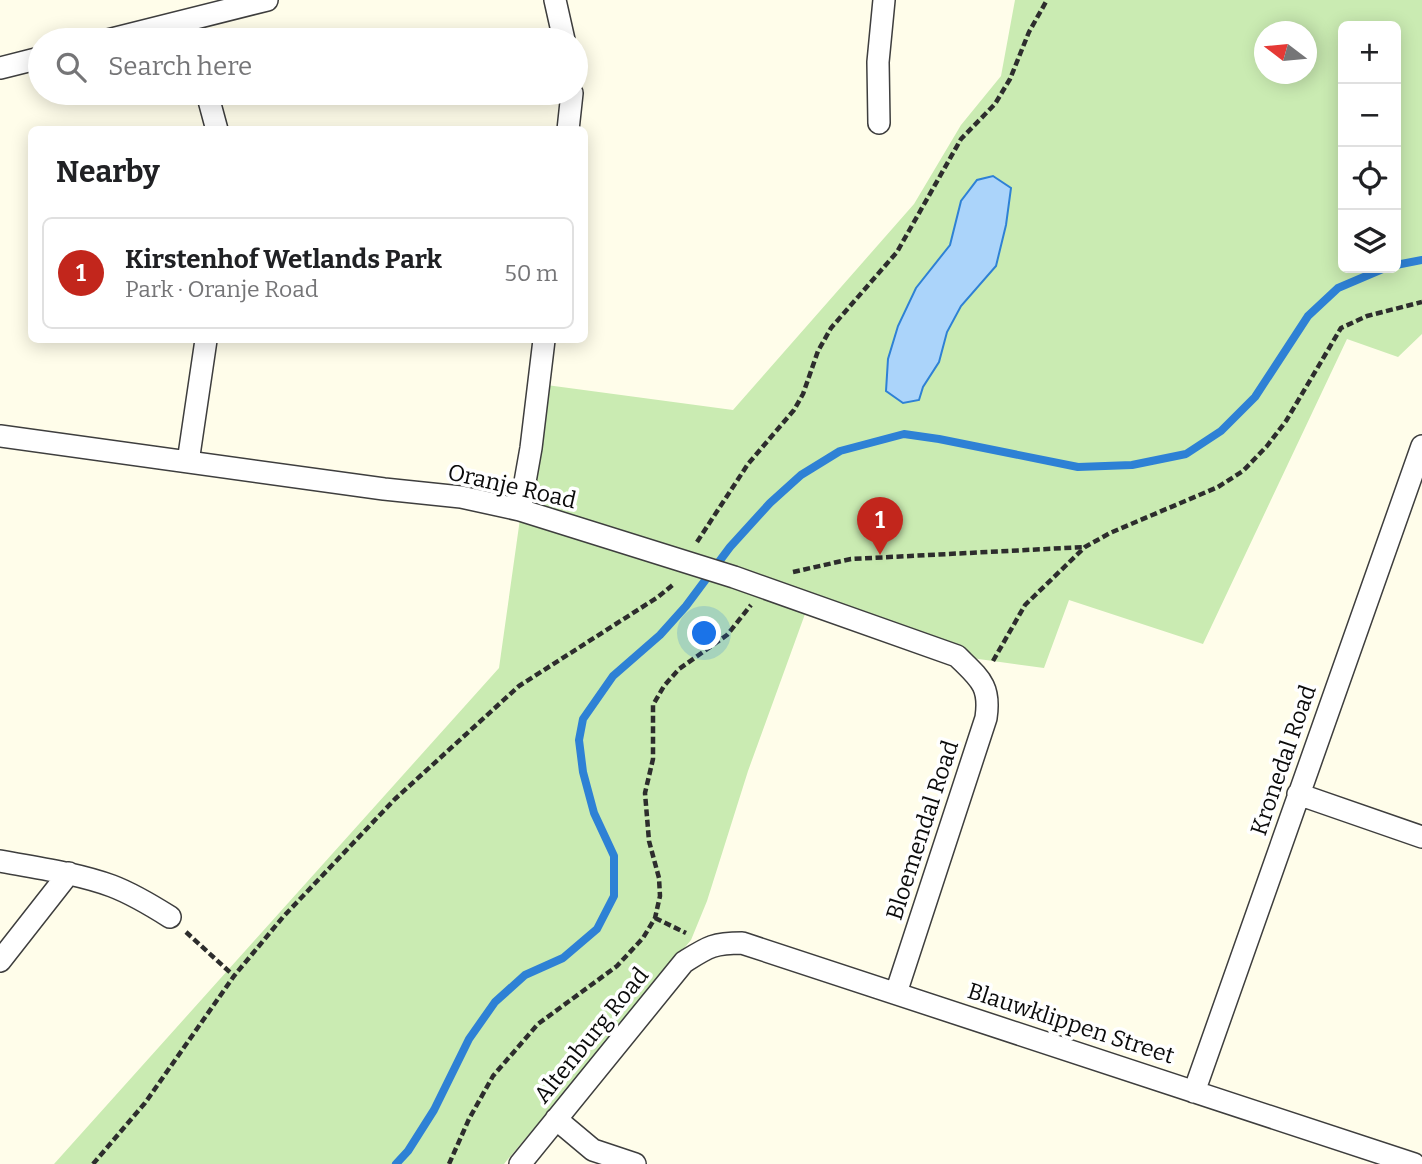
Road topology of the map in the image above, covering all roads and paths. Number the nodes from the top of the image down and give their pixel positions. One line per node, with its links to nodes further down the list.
1 (267, 0): 5 (street)
2 (555, 0): 6 (street)
3 (884, 0): 11 (street)
4 (1047, 0): 22 (path)
5 (196, 28)
6 (561, 28)
7 (28, 61): 8 (street)
8 (0, 68)
9 (210, 105): 12 (street)
10 (571, 105): 13 (street)
11 (879, 123)
12 (216, 126)
13 (568, 126)
14 (1422, 302): 21 (path)
15 (206, 343): 19 (street)
16 (544, 343): 20 (street)
17 (0, 436): 19 (street, Oranje Road)
18 (1422, 446): 25 (street, Kronedal Road)
19 (188, 462): 20 (street, Oranje Road)
20 (520, 510): 22 (street, Oranje Road)
21 (1085, 547): 23 (path); 24 (path)
22 (691, 563): 23 (street, Oranje Road); 33 (path)
23 (768, 589): 24 (street, Oranje Road); 30 (path)
24 (983, 682): 34 (street, Bloemendal Road)
25 (1298, 794): 26 (street); 35 (street, Kronedal Road)
26 (1422, 837)
27 (0, 861): 28 (street)
28 (69, 873): 29 (street); 32 (street)
29 (170, 917): 33 (path)
30 (655, 918): 31 (path); 39 (path)
31 (710, 946): 34 (street, Blauwklippen Street); 36 (street, Altenburg Road)
32 (0, 961)
33 (234, 976): 38 (path)
34 (896, 993): 35 (street, Blauwklippen Street)
35 (1194, 1091): 37 (street, Blauwklippen Street)
36 (556, 1119): 40 (street, Altenburg Road); 41 (street)
37 (1402, 1162)
38 (93, 1164)
39 (449, 1164)
40 (520, 1164)
41 (635, 1164)

